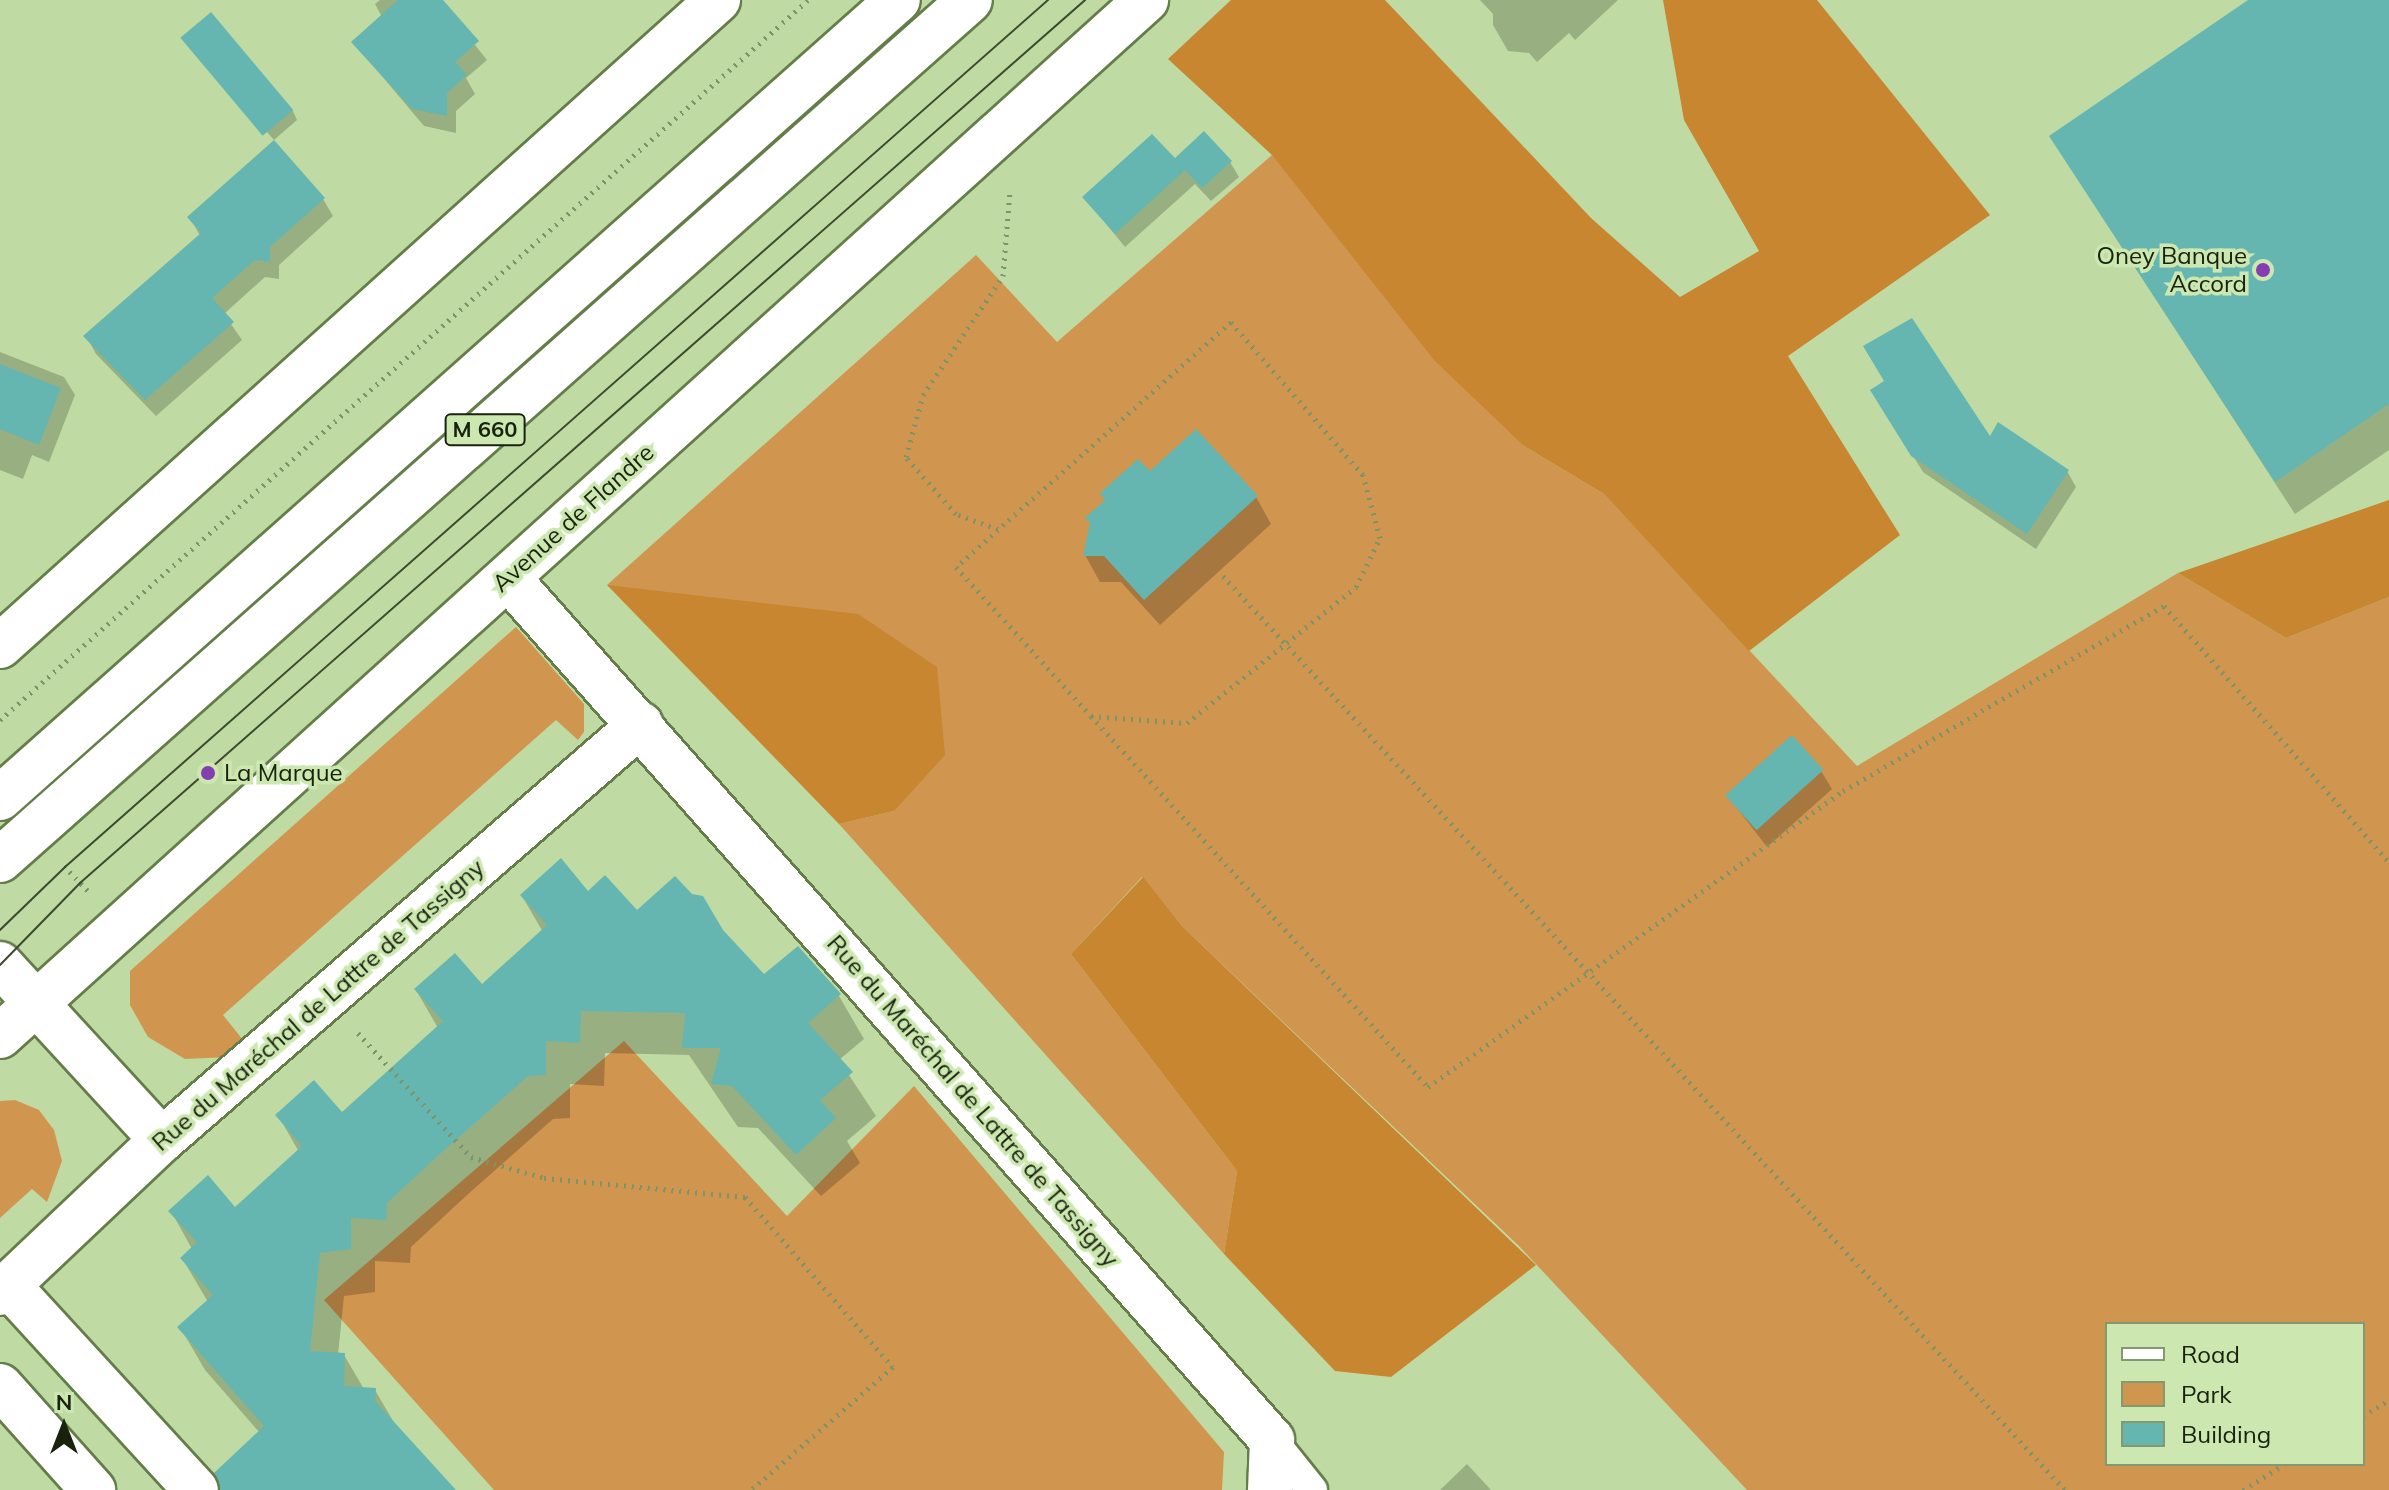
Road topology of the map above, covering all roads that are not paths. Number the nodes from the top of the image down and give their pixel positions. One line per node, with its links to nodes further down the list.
1 (718, 0): 6 (street)
2 (898, 0): 8 (street, M 660)
3 (970, 0): 9 (street, M 660)
4 (1146, 0): 5 (street, Avenue de Flandre)
5 (508, 578): 7 (street, Rue du Maréchal de Lattre de Tassigny); 11 (street, Avenue de Flandre)
6 (0, 646)
7 (641, 724): 13 (street, Rue du Maréchal de Lattre de Tassigny); 16 (street, Rue du Maréchal de Lattre de Tassigny)
8 (0, 798)
9 (0, 860)
10 (0, 964): 11 (street)
11 (37, 1003): 12 (street, Avenue de Flandre); 13 (street)
12 (0, 1036)
13 (162, 1140): 14 (street, Rue du Maréchal de Lattre de Tassigny)
14 (4, 1289): 18 (street)
15 (0, 1386): 17 (street)
16 (1272, 1440): 19 (street); 20 (lane)
17 (93, 1490)
18 (196, 1490)
19 (1270, 1490)
20 (1312, 1490)

